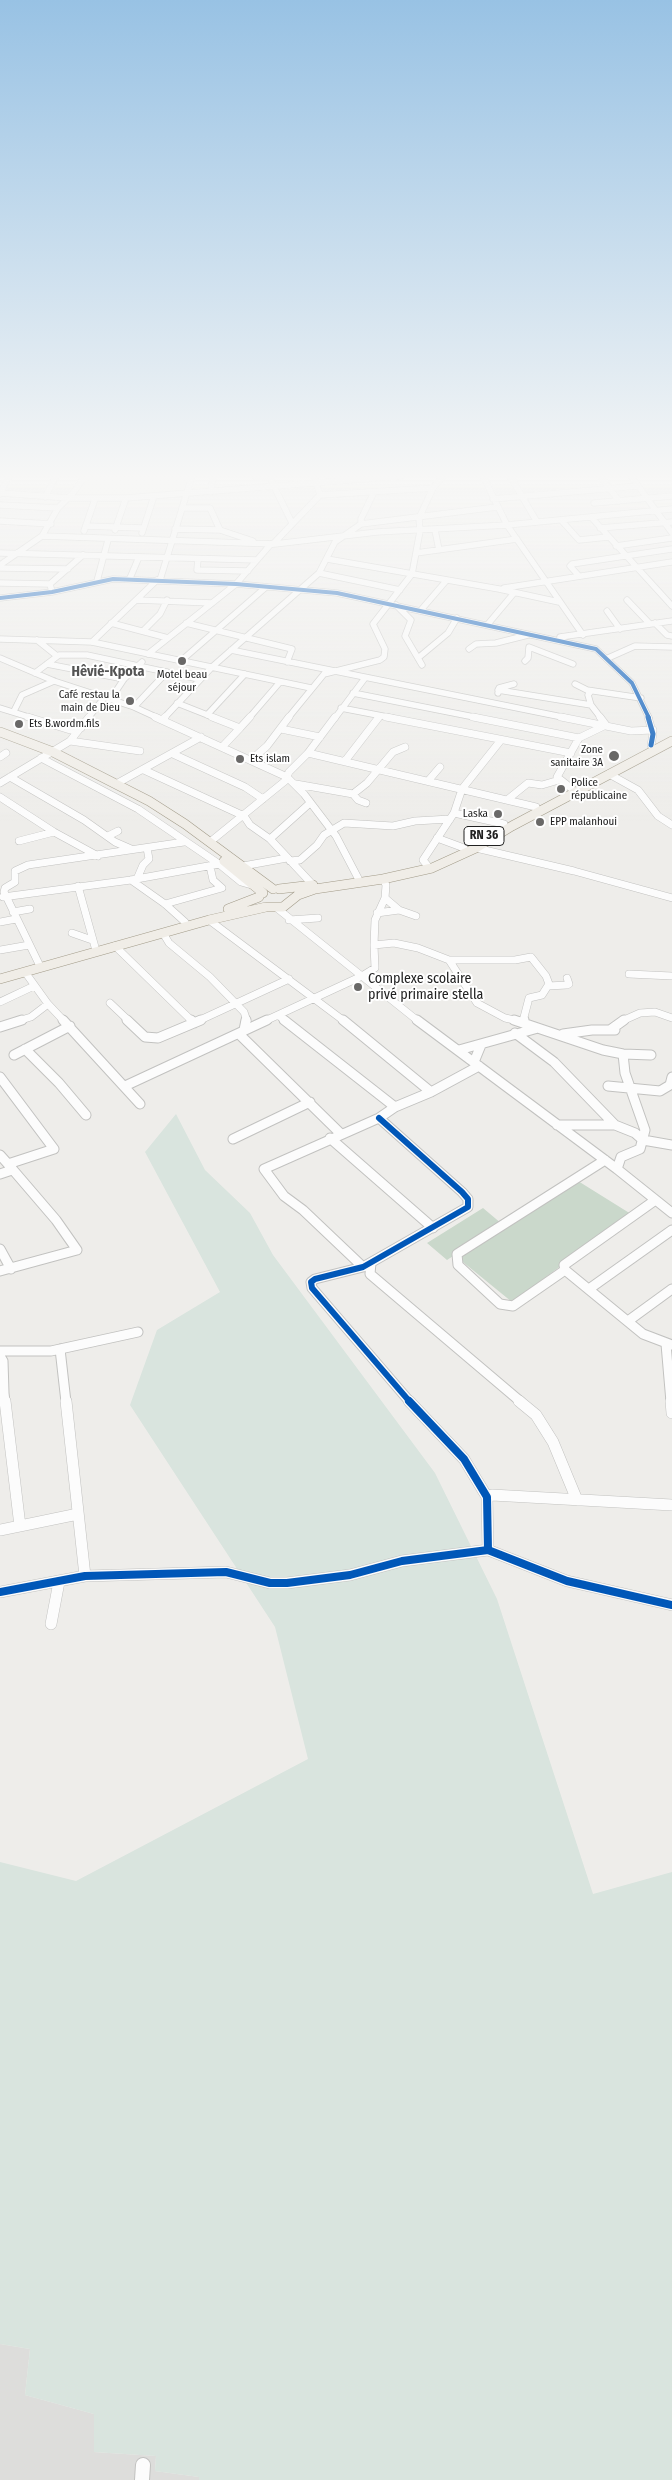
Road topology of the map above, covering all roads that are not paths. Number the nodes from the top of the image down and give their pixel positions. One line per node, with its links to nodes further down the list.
1 (52, 592): 13 (street)
2 (146, 592): 14 (street)
3 (226, 592): 18 (street)
4 (261, 592): 31 (street)
5 (299, 592): 37 (street)
6 (318, 592): 19 (street)
7 (399, 592): 19 (street)
8 (436, 592): 21 (street)
9 (509, 592): 12 (street)
10 (552, 592): 17 (street)
11 (659, 592): 20 (street)
12 (514, 593): 17 (street); 27 (street)
13 (0, 598)
14 (137, 600): 15 (street); 25 (street)
15 (167, 600): 18 (street); 30 (street)
16 (627, 600): 28 (street)
17 (559, 602): 33 (street)
18 (212, 603): 26 (street)
19 (392, 604): 21 (street); 48 (street); 58 (street)
20 (672, 606)
21 (421, 610): 23 (street)
22 (607, 611): 29 (street)
23 (457, 618): 27 (street); 48 (street)
24 (672, 620): 28 (street)
25 (111, 623): 30 (street); 40 (street)
26 (186, 623): 31 (street); 36 (street)
27 (488, 624): 32 (street)
28 (653, 624): 29 (street); 34 (street)
29 (620, 629): 33 (street)
30 (143, 631): 36 (street)
31 (214, 632): 37 (street); 50 (street)
32 (521, 634): 38 (street); 41 (street); 43 (street)
33 (583, 635): 38 (street)
34 (670, 635): 42 (street)
35 (0, 637): 39 (street)
36 (168, 638): 45 (street)
37 (245, 638): 44 (street); 52 (street)
38 (552, 638): 49 (street)
39 (37, 640): 40 (street); 46 (street)
40 (92, 642): 45 (street)
41 (528, 647): 51 (street); 54 (street)
42 (671, 647): 49 (street)
43 (469, 649)
44 (231, 650): 52 (street); 57 (street)
45 (149, 654): 50 (street); 55 (street)
46 (57, 656): 53 (street); 55 (street)
47 (0, 658): 60 (street)
48 (418, 658): 56 (street)
49 (608, 658): 73 (street)
50 (182, 660): 57 (street)
51 (525, 661)
52 (287, 662): 58 (street)
53 (47, 664): 60 (street); 63 (street)
54 (573, 664)
55 (139, 665): 59 (street); 63 (street)
56 (422, 665)
57 (212, 666): 61 (street); 64 (street)
58 (333, 671): 62 (street); 69 (street)
59 (167, 672): 64 (street); 78 (street)
60 (35, 673): 65 (street)
61 (245, 674): 66 (street); 83 (street)
62 (365, 678): 72 (street); 76 (street)
63 (124, 679): 74 (street)
64 (199, 679): 75 (street)
65 (54, 681): 74 (street); 81 (street)
66 (280, 682): 69 (street); 88 (street)
67 (514, 684): 70 (street)
68 (575, 684): 71 (street)
69 (311, 688): 89 (street)
70 (498, 690): 76 (street); 77 (street)
71 (591, 691): 73 (street); 77 (street)
72 (353, 694): 80 (street); 97 (street)
73 (641, 698): 95 (street)
74 (107, 699): 78 (street); 92 (street)
75 (178, 703): 83 (street); 86 (street)
76 (497, 704): 85 (street)
77 (591, 705): 87 (street)
78 (134, 707): 86 (street)
79 (0, 708): 81 (street)
80 (341, 708): 84 (street); 94 (street)
81 (14, 711): 92 (street)
82 (573, 711): 85 (street)
83 (207, 715): 88 (street)
84 (380, 716): 98 (street); 108 (street)
85 (571, 718): 87 (street)
86 (162, 720): 93 (street)
87 (606, 725): 95 (street); 97 (street)
88 (240, 728): 100 (street)
89 (281, 729): 94 (street); 107 (street)
90 (0, 732): 106 (main road)
91 (672, 732): 95 (main road, RN 36)
92 (71, 736): 102 (street); 106 (street)
93 (201, 737): 100 (street); 104 (street)
94 (320, 737): 103 (street)
95 (652, 737): 120 (main road, RN 36)
96 (0, 738): 106 (main road)
97 (579, 738): 105 (street)
98 (501, 740): 105 (street); 121 (street)
99 (672, 741): 112 (main road, RN 36)
100 (222, 746): 107 (street)
101 (405, 747): 111 (street)
102 (140, 751)
103 (308, 753): 108 (street); 114 (street)
104 (173, 754): 110 (street); 124 (street)
105 (571, 754): 115 (street)
106 (47, 755): 113 (street); 118 (main road); 142 (street); 159 (main road)
107 (252, 760): 114 (street)
108 (345, 761): 111 (street)
109 (440, 767): 116 (street)
110 (144, 770): 118 (street); 129 (street)
111 (379, 770): 116 (street); 122 (street)
112 (609, 774): 133 (street); 146 (main road, RN 36)
113 (10, 777): 117 (street); 138 (street)
114 (287, 777): 119 (street); 124 (street)
115 (559, 780): 120 (street); 125 (street)
116 (428, 781): 121 (street)
117 (0, 783)
118 (116, 784): 143 (main road)
119 (296, 784): 122 (street); 126 (street)
120 (571, 788): 128 (main road, RN 36)
121 (462, 789): 125 (street); 130 (street)
122 (353, 794): 127 (street)
123 (0, 797): 137 (street)
124 (263, 798): 129 (street)
125 (507, 800): 128 (street)
126 (310, 802): 136 (street); 140 (street)
127 (366, 802)
128 (536, 807): 132 (main road, RN 36)
129 (244, 816): 140 (street); 143 (street)
130 (452, 816): 131 (street); 132 (street); 134 (street)
131 (426, 820): 134 (street); 136 (street)
132 (504, 824): 145 (main road, RN 36)
133 (672, 825)
134 (443, 829): 139 (street)
135 (118, 831): 138 (street)
136 (330, 831): 149 (street); 154 (street)
137 (54, 832): 141 (street); 148 (street)
138 (108, 836): 147 (street)
139 (437, 838): 145 (street); 151 (street)
140 (270, 839): 149 (street)
141 (19, 841)
142 (184, 842): 144 (street); 150 (street)
143 (210, 842): 153 (main road)
144 (147, 848): 147 (street); 155 (street)
145 (464, 848): 151 (main road, RN 36)
146 (476, 848): 156 (main road, RN 36); 164 (street)
147 (136, 850): 148 (street)
148 (98, 856): 162 (street)
149 (293, 861): 153 (street); 157 (street)
150 (219, 864): 152 (street); 159 (street)
151 (427, 865): 154 (main road, RN 36)
152 (210, 866): 155 (street); 166 (street)
153 (242, 866): 160 (main road)
154 (358, 878): 157 (main road, RN 36)
155 (134, 879): 158 (street); 166 (street)
156 (383, 879): 163 (street); 165 (main road, RN 36)
157 (313, 885): 160 (main road, RN 36)
158 (78, 886): 162 (street); 182 (street)
159 (255, 886): 161 (main road)
160 (276, 889): 161 (main road, RN 36); 165 (main road)
161 (261, 895): 167 (main road); 178 (main road, RN 36)
162 (3, 897): 172 (street)
163 (385, 898): 170 (street); 171 (street)
164 (672, 898)
165 (292, 899): 169 (main road, RN 36)
166 (165, 904): 178 (street)
167 (266, 907): 169 (main road); 175 (main road)
168 (30, 909): 172 (street)
169 (278, 909): 176 (street)
170 (399, 910): 171 (street); 173 (street)
171 (376, 913): 181 (street)
172 (15, 916): 177 (street); 184 (street)
173 (416, 916)
174 (318, 918): 176 (street)
175 (209, 920): 180 (main road); 197 (street)
176 (289, 920): 194 (street)
177 (0, 922)
178 (185, 922): 182 (main road, RN 36)
179 (72, 933): 182 (street)
180 (163, 933): 186 (main road); 206 (street)
181 (375, 933): 183 (street); 185 (street)
182 (94, 943): 189 (main road, RN 36)
183 (396, 943): 185 (street); 188 (street)
184 (30, 945): 187 (street); 189 (street)
185 (374, 945): 190 (street)
186 (115, 946): 191 (main road); 210 (street)
187 (0, 950)
188 (449, 960): 199 (street); 209 (street)
189 (39, 964): 192 (main road, RN 36)
190 (375, 968): 194 (street); 201 (street)
191 (25, 972): 196 (main road); 200 (street)
192 (0, 974)
193 (629, 974): 195 (street)
194 (362, 976): 201 (street); 202 (street)
195 (672, 976)
196 (0, 979)
197 (289, 979): 202 (street); 206 (street)
198 (568, 979): 199 (street)
199 (549, 984): 209 (street)
200 (34, 986): 203 (street); 205 (street)
201 (377, 986): 220 (street)
202 (316, 998): 207 (street); 230 (street)
203 (0, 1002)
204 (110, 1002): 210 (street)
205 (48, 1004): 211 (street); 212 (street)
206 (236, 1004): 210 (street); 213 (street)
207 (279, 1016): 213 (street); 233 (street)
208 (672, 1018): 215 (street)
209 (523, 1022): 214 (street)
210 (194, 1023)
211 (70, 1026): 219 (street); 227 (street)
212 (0, 1027)
213 (246, 1028): 227 (street); 231 (street)
214 (538, 1028): 216 (street); 217 (street)
215 (614, 1030): 217 (street)
216 (515, 1033): 218 (street); 237 (street)
217 (561, 1035): 222 (street)
218 (481, 1045): 220 (street); 224 (street)
219 (25, 1049): 221 (street); 234 (street)
220 (459, 1050): 224 (street)
221 (14, 1054)
222 (623, 1054): 223 (street); 229 (street)
223 (652, 1055)
224 (476, 1064): 230 (street); 236 (street)
225 (672, 1077): 229 (street)
226 (2, 1082): 245 (street)
227 (125, 1086): 232 (street)
228 (608, 1086): 229 (street)
229 (631, 1089): 241 (street)
230 (431, 1092): 233 (street)
231 (310, 1102): 238 (street); 240 (street)
232 (140, 1104)
233 (394, 1107): 235 (street)
234 (86, 1115)
235 (379, 1118): 238 (street); 250 (street)
236 (557, 1125): 237 (street); 244 (street)
237 (615, 1125): 241 (street)
238 (342, 1134): 239 (street)
239 (330, 1138): 250 (street); 254 (street)
240 (233, 1139)
241 (643, 1140): 242 (street); 246 (street)
242 (672, 1146)
243 (0, 1155): 245 (street)
244 (605, 1160): 246 (street); 255 (street)
245 (10, 1167): 247 (street); 253 (street)
246 (617, 1169): 248 (street)
247 (0, 1174)
248 (654, 1201): 249 (street); 255 (street)
249 (672, 1213)
250 (433, 1228): 254 (street)
251 (672, 1230): 257 (street)
252 (0, 1249): 253 (street)
253 (11, 1268): 256 (street)
254 (368, 1268): 267 (street); 268 (street)
255 (565, 1270): 257 (street)
256 (0, 1271)
257 (590, 1289): 259 (street)
258 (672, 1289): 259 (street)
259 (628, 1321): 261 (street)
260 (138, 1332): 262 (street)
261 (669, 1345): 265 (street)
262 (60, 1349): 263 (street); 270 (street)
263 (1, 1356): 264 (street)
264 (2, 1393): 271 (street)
265 (672, 1397): 266 (street)
266 (672, 1413)
267 (487, 1497): 268 (street); 273 (street)
268 (577, 1500): 269 (street)
269 (672, 1505)
270 (78, 1514): 271 (street); 274 (street)
271 (20, 1526): 272 (street)
272 (0, 1530)
273 (488, 1550): 274 (street); 277 (street)
274 (85, 1576): 275 (street)
275 (59, 1582): 276 (street); 278 (street)
276 (0, 1592)
277 (672, 1605)
278 (51, 1624)

